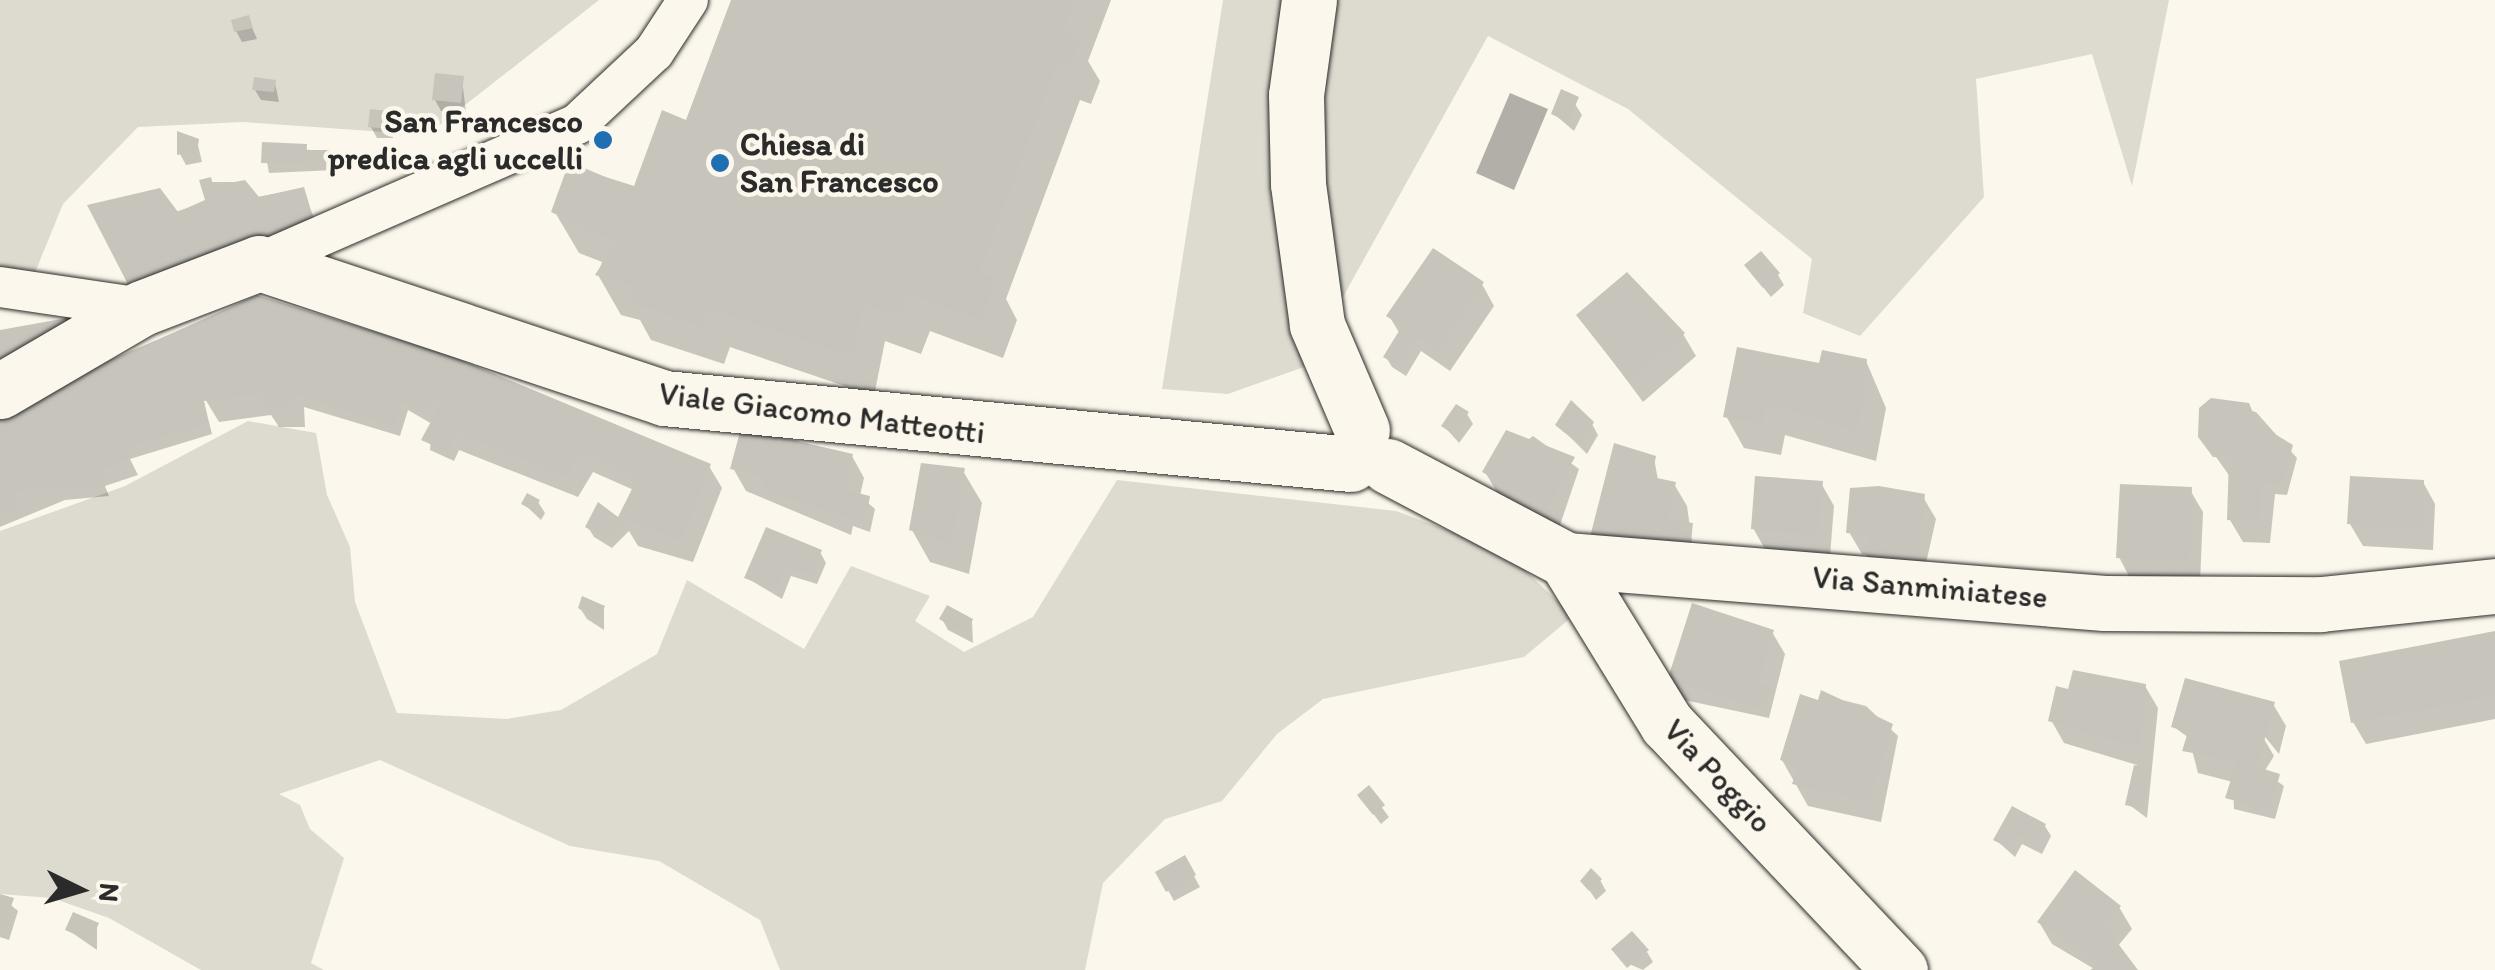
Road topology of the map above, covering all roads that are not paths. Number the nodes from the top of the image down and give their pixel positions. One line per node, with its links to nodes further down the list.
1 (688, 0): 3 (street)
2 (1310, 0): 7 (main road)
3 (259, 263): 5 (main road); 7 (main road, Viale Giacomo Matteotti)
4 (0, 287): 5 (street)
5 (142, 308): 6 (main road)
6 (0, 391)
7 (1367, 453): 8 (main road, Via Sanminiatese)
8 (1566, 560): 9 (main road, Via Sanminiatese); 10 (main road, Via Poggio)
9 (2495, 586)
10 (1900, 970)

